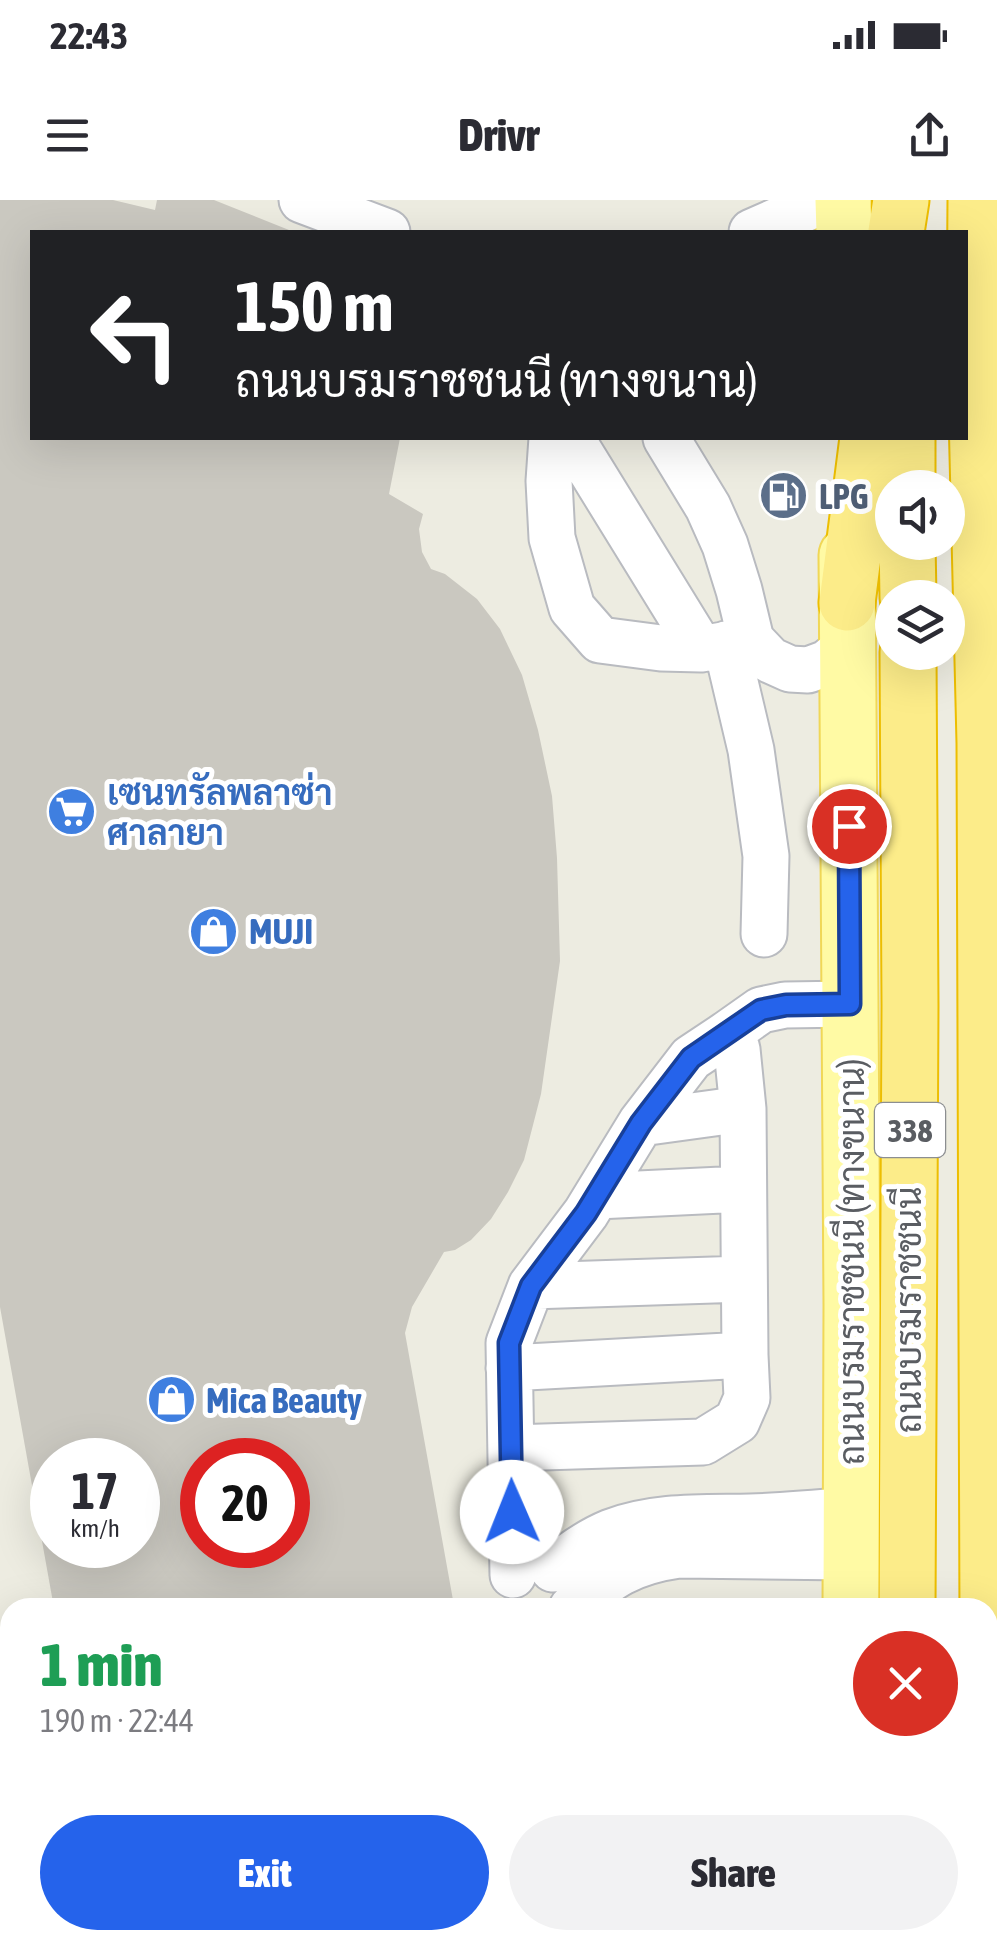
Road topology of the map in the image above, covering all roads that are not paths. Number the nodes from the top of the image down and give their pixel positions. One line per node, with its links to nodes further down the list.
1 (302, 200): 6 (street)
2 (825, 200): 7 (street)
3 (844, 200): 8 (main road)
4 (903, 200): 9 (highway); 10 (highway)
5 (976, 200): 22 (highway, 338)
6 (382, 230)
7 (757, 230)
8 (844, 230)
9 (896, 230)
10 (905, 230)
11 (552, 440): 20 (street)
12 (573, 440): 20 (street)
13 (667, 440): 20 (street)
14 (846, 440): 18 (main road, ถนนบรมราชชนนี (ทางขนาน) / 338)
15 (868, 440): 18 (highway)
16 (907, 440): 17 (highway)
17 (907, 470)
18 (848, 624): 20 (street); 24 (main road, ถนนบรมราชชนนี (ทางขนาน) / 338)
19 (997, 627): 22 (highway)
20 (726, 644): 23 (street)
21 (908, 670): 37 (highway, ถนนบรมราชชนนี / 338)
22 (985, 743): 38 (highway, 338)
23 (764, 934)
24 (850, 1004): 25 (street); 35 (main road, ถนนบรมราชชนนี (ทางขนาน) / 338)
25 (727, 1034): 26 (street); 27 (street)
26 (742, 1109): 27 (street); 28 (street)
27 (641, 1123): 29 (street)
28 (743, 1189): 29 (street); 30 (street)
29 (597, 1196): 31 (street)
30 (744, 1278): 31 (street); 32 (street)
31 (531, 1286): 33 (street)
32 (745, 1355): 33 (street); 34 (street)
33 (509, 1368): 34 (street)
34 (524, 1447): 36 (street)
35 (851, 1558): 36 (street)
36 (542, 1589)
37 (906, 1598)
38 (988, 1598)

